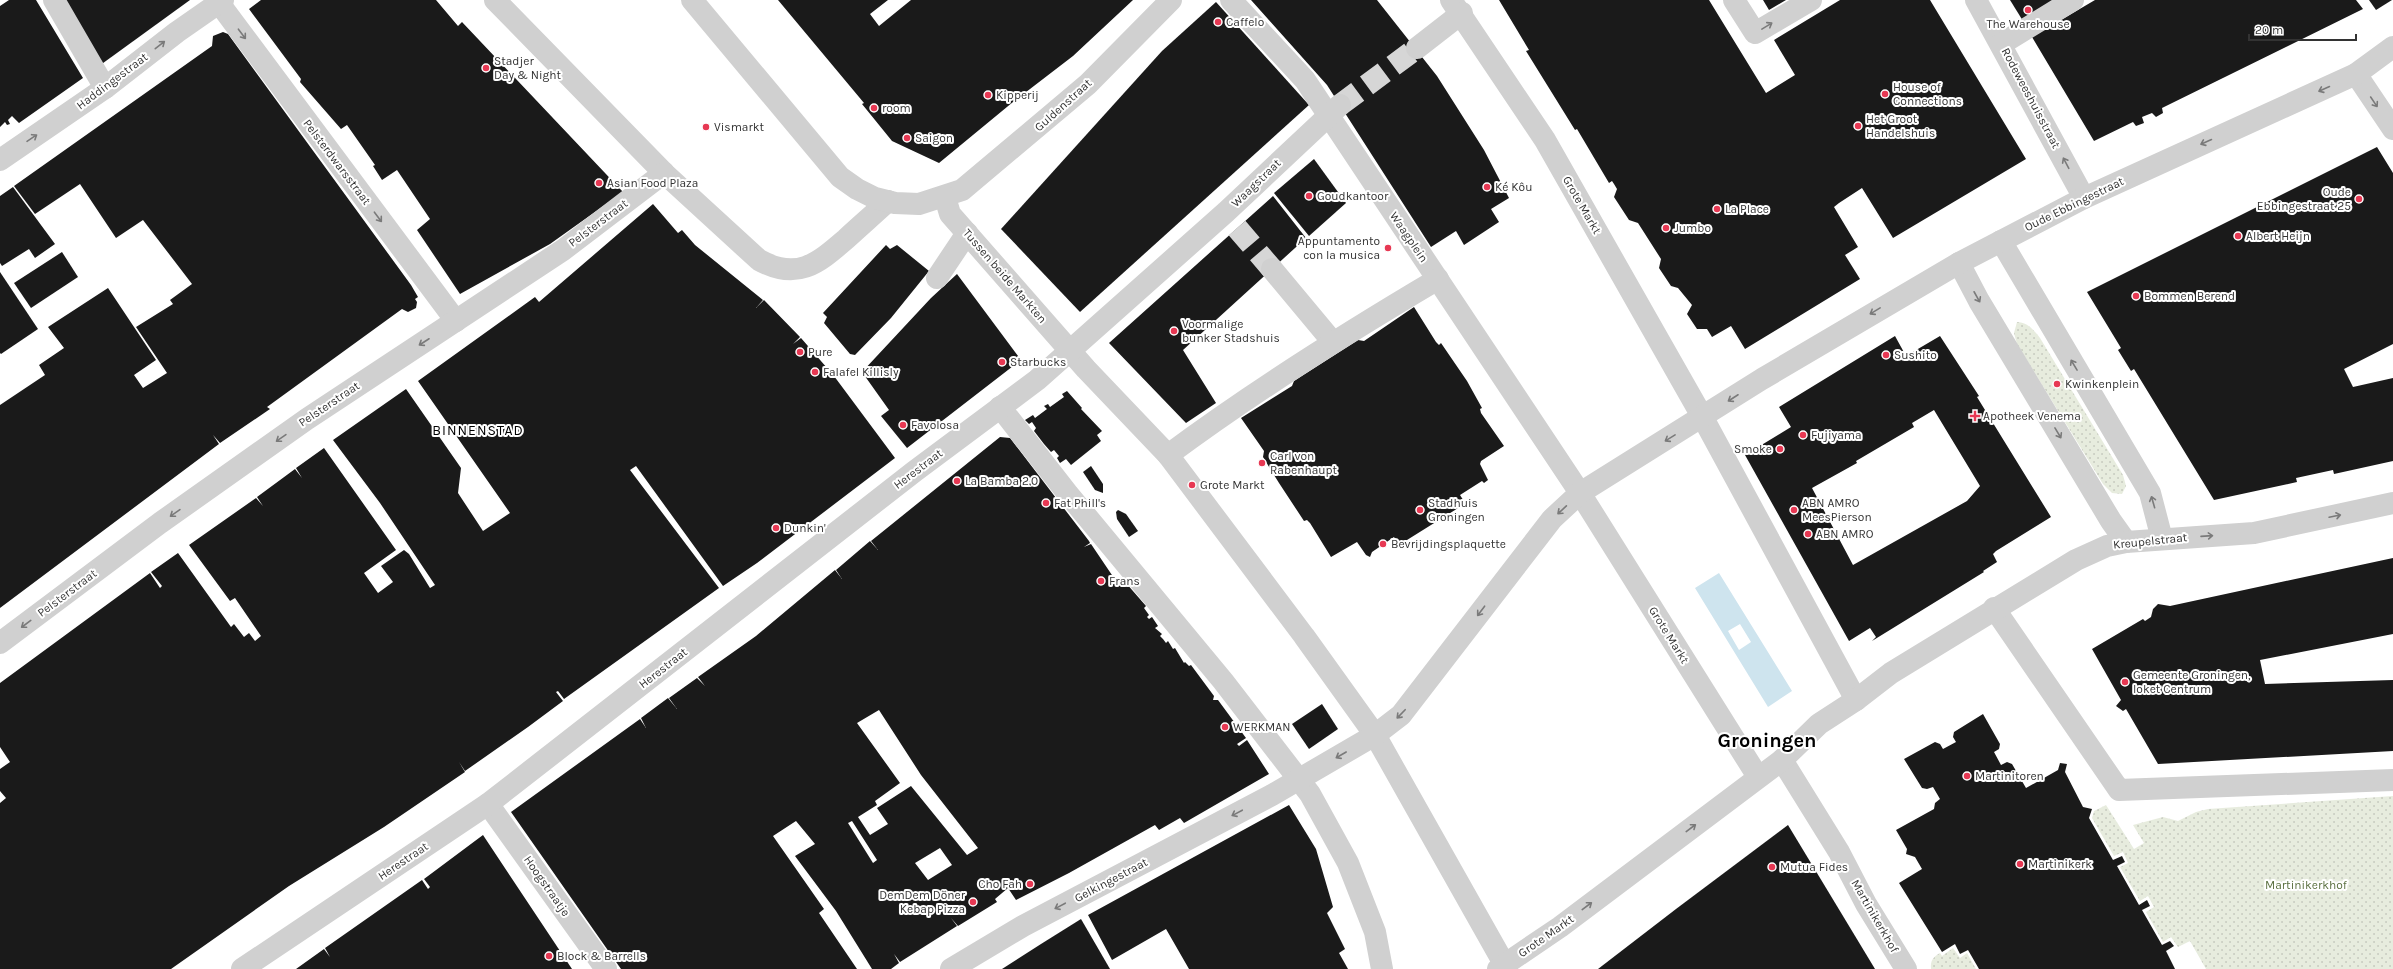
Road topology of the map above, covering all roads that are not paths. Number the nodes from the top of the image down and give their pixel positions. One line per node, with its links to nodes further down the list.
1 (54, 0): 16 (street)
2 (495, 0): 20 (street)
3 (692, 0): 23 (street)
4 (1171, 0): 21 (street, Guldenstraat)
5 (1232, 0): 17 (street)
6 (1734, 0): 7 (street, one-way to 7)
7 (1811, 0)
8 (1976, 0): 12 (street, Rodeweeshuisstraat)
9 (2073, 0): 12 (street)
10 (221, 2): 16 (street, Haddingestraat, one-way to 10); 30 (street, Pelsterdwarsstraat, one-way to 30)
11 (1456, 7): 14 (street); 34 (street, Grote Markt)
12 (2001, 44): 22 (street, Rodeweeshuisstraat, one-way to 12)
13 (2393, 47): 15 (street, Oude Ebbingestraat)
14 (1417, 48)
15 (2356, 74): 18 (street, one-way to 18); 22 (street, Oude Ebbingestraat, one-way to 22)
16 (105, 88): 19 (street, Haddingestraat, one-way to 16)
17 (1334, 110): 29 (street, Waagplein); 32 (street, Waagstraat)
18 (2393, 129)
19 (0, 160)
20 (664, 173): 23 (street); 30 (street, Pelsterstraat)
21 (945, 197): 23 (street); 24 (street, Tussen beide Markten)
22 (2084, 198): 25 (street, Oude Ebbingestraat)
23 (888, 201)
24 (968, 233): 28 (street); 32 (street, Tussen beide Markten)
25 (2001, 241): 26 (street, Oude Ebbingestraat); 38 (street, one-way to 25)
26 (1959, 263): 34 (street, Oude Ebbingestraat, one-way to 34); 39 (street, one-way to 39)
27 (1272, 269): 31 (street)
28 (937, 278)
29 (1438, 279): 31 (street); 36 (street, Grote Markt)
30 (456, 321): 41 (street, Pelsterstraat, one-way to 41)
31 (1332, 341): 35 (street)
32 (1071, 350): 33 (street, Herestraat); 35 (street, Tussen beide Markten)
33 (1000, 407): 47 (street); 49 (street, Herestraat)
34 (1703, 418): 36 (street, one-way to 36); 43 (street, Grote Markt)
35 (1168, 455): 44 (street, Grote Markt)
36 (1580, 493): 44 (street, one-way to 44); 46 (street, Grote Markt)
37 (2393, 503): 38 (street, Kreupelstraat, one-way to 37)
38 (2162, 539): 39 (street, Kreupelstraat)
39 (2126, 542): 40 (street, Kreupelstraat)
40 (1994, 608): 42 (street, Kreupelstraat); 48 (street)
41 (0, 643)
42 (1891, 673): 43 (street, Grote Markt)
43 (1856, 700): 45 (street, Grote Markt)
44 (1375, 735): 47 (street, one-way to 47); 50 (street, Grote Markt)
45 (1782, 760): 46 (street, Grote Markt); 55 (street, Martinikerkhof)
46 (1758, 777): 50 (street, Grote Markt, one-way to 46)
47 (1299, 779): 53 (street, Gelkingestraat, one-way to 53); 54 (street)
48 (2393, 780)
49 (488, 804): 51 (street, Herestraat); 52 (street, Hoogstraatje)
50 (1503, 967)
51 (242, 969)
52 (606, 969)
53 (951, 969)
54 (1382, 969)
55 (1906, 969)

